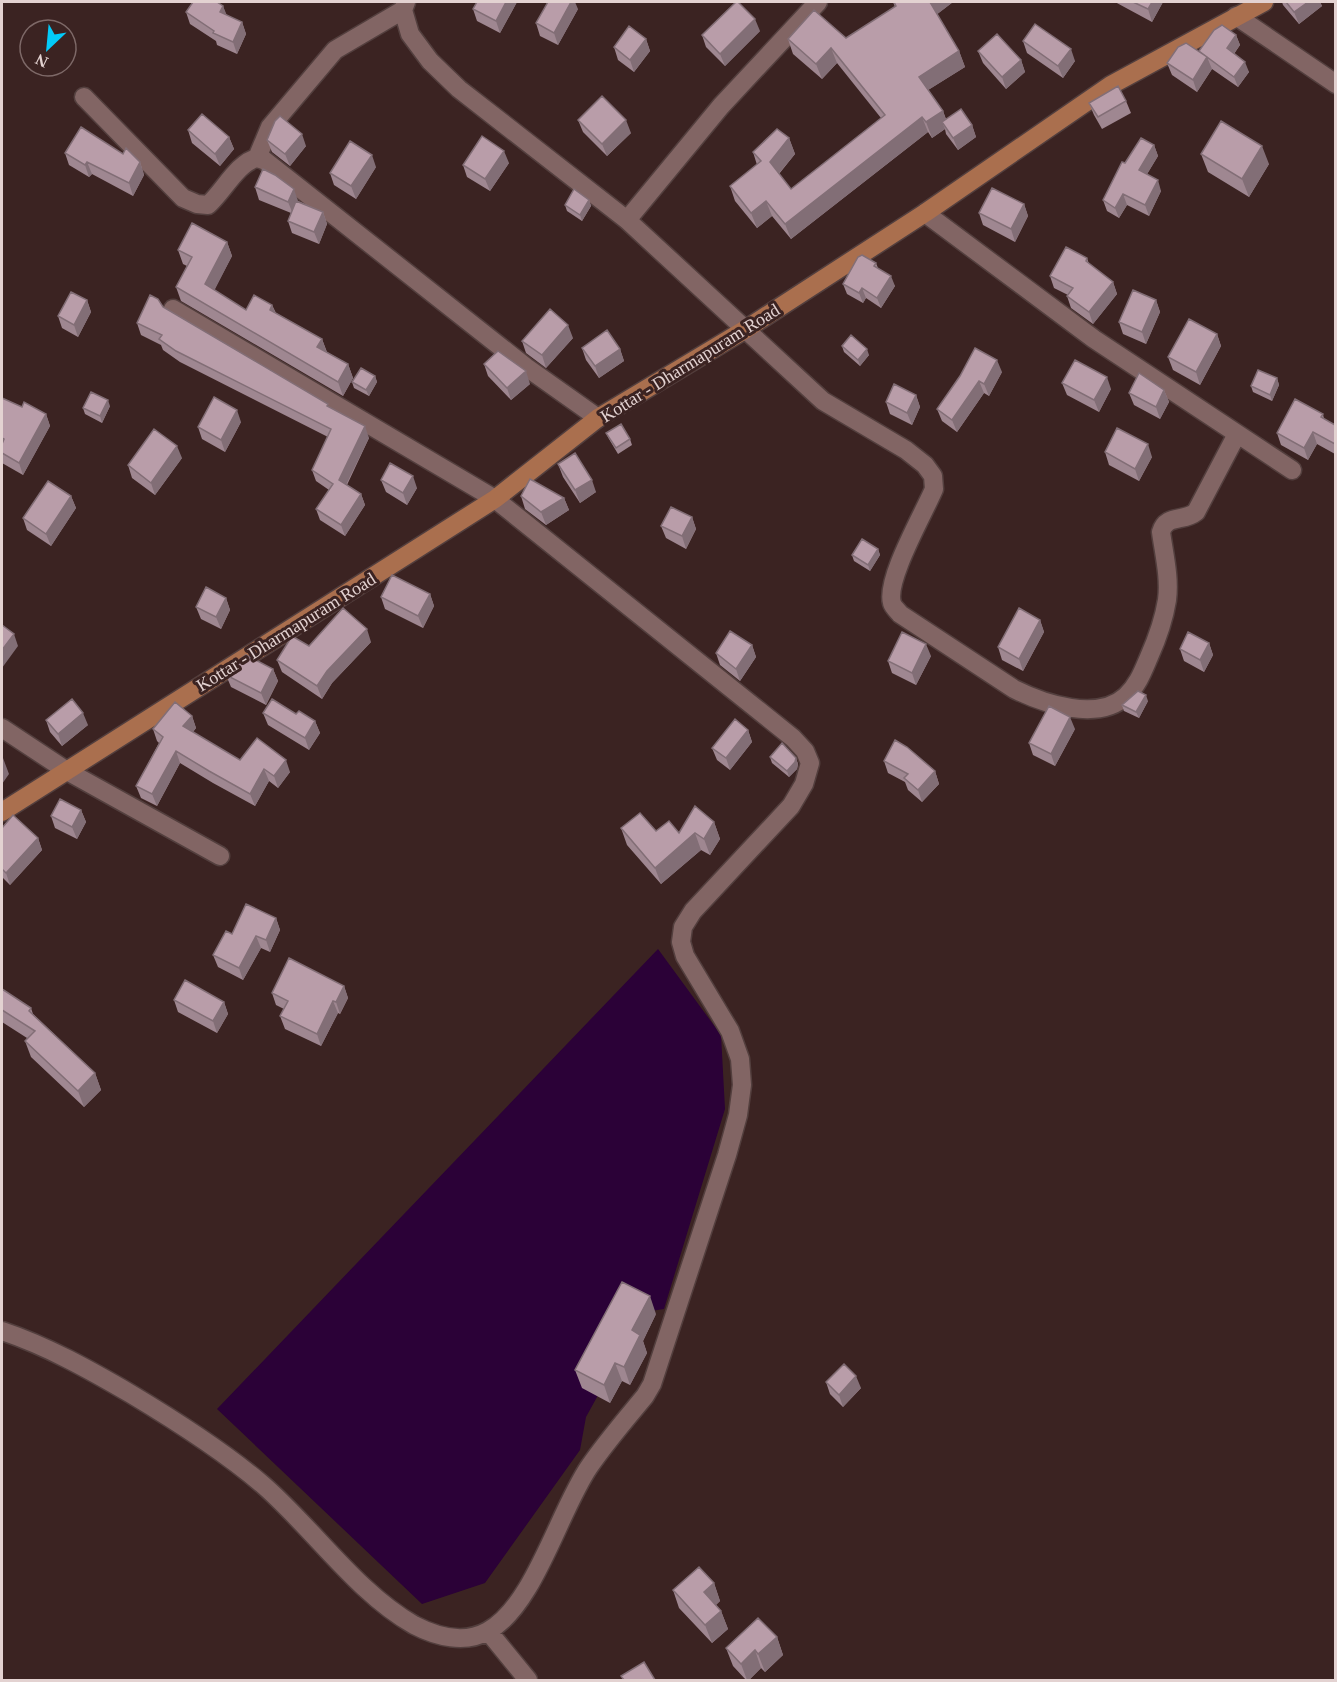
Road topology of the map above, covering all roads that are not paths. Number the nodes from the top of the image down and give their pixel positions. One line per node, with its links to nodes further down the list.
1 (818, 2): 9 (street)
2 (1263, 2): 4 (main road, Kottar - Dharmapuram Road)
3 (404, 6): 7 (street); 9 (street)
4 (1236, 16): 5 (street); 8 (main road, Kottar - Dharmapuram Road)
5 (1335, 84)
6 (84, 97): 7 (street)
7 (257, 158): 12 (street)
8 (925, 213): 11 (main road, Kottar - Dharmapuram Road); 13 (street)
9 (627, 220): 11 (street)
10 (173, 309): 15 (street)
11 (746, 329): 12 (main road, Kottar - Dharmapuram Road); 13 (street)
12 (598, 418): 15 (main road, Kottar - Dharmapuram Road)
13 (1237, 434): 14 (street)
14 (1292, 470)
15 (495, 499): 17 (main road, Kottar - Dharmapuram Road); 21 (street)
16 (2, 728): 17 (street)
17 (67, 771): 18 (main road, Kottar - Dharmapuram Road); 19 (street)
18 (2, 812)
19 (220, 856)
20 (2, 1331): 21 (street)
21 (488, 1631): 22 (street)
22 (528, 1680)

